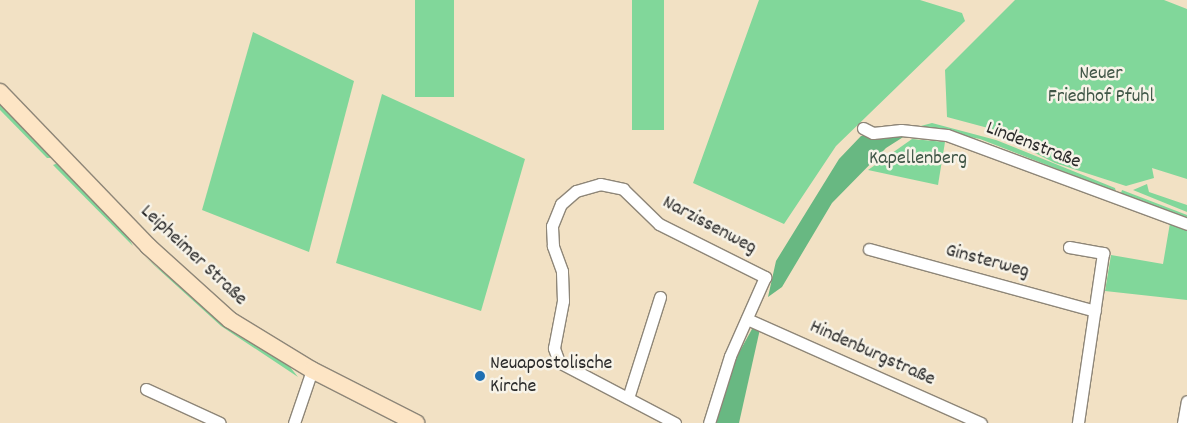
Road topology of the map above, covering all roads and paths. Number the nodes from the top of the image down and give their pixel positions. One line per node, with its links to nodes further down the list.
1 (0, 92): 9 (main road, Leipheimer Straße)
2 (863, 128): 3 (street, Lindenstraße)
3 (1187, 224)
4 (1069, 247): 7 (street)
5 (868, 249): 7 (street, Ginsterweg)
6 (660, 297): 11 (street)
7 (1095, 311): 19 (street)
8 (747, 319): 11 (street, Narzissenweg); 17 (street); 18 (street, Hindenburgstraße)
9 (312, 370): 14 (street); 15 (main road, Leipheimer Straße)
10 (146, 389): 13 (street)
11 (628, 398): 16 (street, Narzissenweg)
12 (1187, 401): 20 (street)
13 (220, 423)
14 (294, 423)
15 (416, 423)
16 (675, 423)
17 (709, 423)
18 (981, 423)
19 (1078, 423)
20 (1183, 423)

